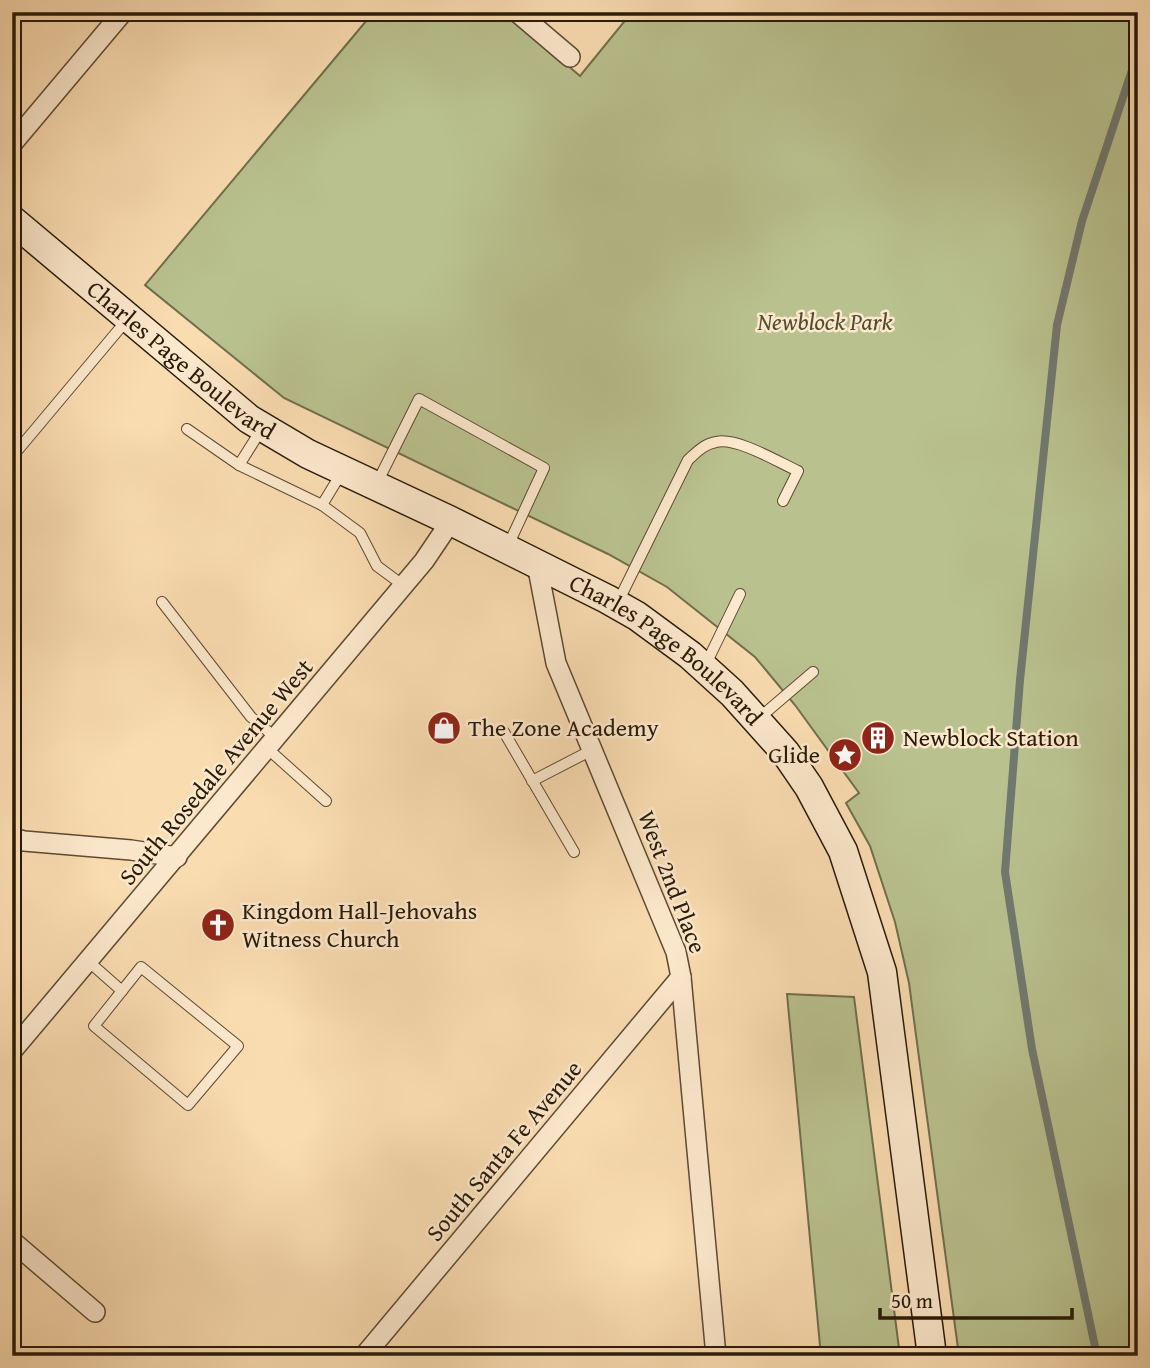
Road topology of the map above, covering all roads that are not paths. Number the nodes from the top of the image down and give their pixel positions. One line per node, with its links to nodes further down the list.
1 (123, 12): 4 (street)
2 (517, 12): 3 (street)
3 (570, 57)
4 (12, 144)
5 (12, 220): 6 (main road, Charles Page Boulevard)
6 (128, 318): 7 (main road, Charles Page Boulevard); 9 (lane)
7 (263, 427): 10 (lane); 11 (main road, Charles Page Boulevard)
8 (187, 429): 10 (lane)
9 (12, 457)
10 (239, 466): 14 (lane)
11 (343, 471): 12 (main road, Charles Page Boulevard); 14 (lane)
12 (376, 486): 15 (main road, Charles Page Boulevard); 16 (lane)
13 (783, 501): 21 (lane)
14 (322, 505): 18 (lane)
15 (451, 521): 16 (main road, Charles Page Boulevard); 18 (street, South Rosedale Avenue West)
16 (506, 548): 17 (main road, Charles Page Boulevard)
17 (537, 564): 21 (main road, Charles Page Boulevard); 27 (street, West 2nd Place)
18 (404, 586): 26 (street, South Rosedale Avenue West)
19 (740, 594): 22 (lane)
20 (162, 602): 26 (lane)
21 (617, 604): 22 (main road, Charles Page Boulevard)
22 (704, 668): 24 (main road, Charles Page Boulevard)
23 (814, 672): 24 (lane)
24 (758, 719): 41 (main road, Charles Page Boulevard)
25 (504, 732): 28 (lane)
26 (272, 743): 29 (lane); 32 (street, South Rosedale Avenue West)
27 (592, 750): 28 (lane); 34 (street, West 2nd Place)
28 (532, 781): 31 (lane)
29 (326, 801)
30 (12, 838): 32 (street)
31 (573, 852)
32 (177, 857): 33 (street, South Rosedale Avenue West)
33 (88, 961): 35 (lane); 36 (street, South Rosedale Avenue West)
34 (681, 977): 39 (street, South Santa Fe Avenue); 40 (street, West 2nd Place)
35 (122, 991): 35 (lane)
36 (12, 1051)
37 (12, 1241): 38 (street)
38 (95, 1312)
39 (364, 1356)
40 (716, 1356)
41 (932, 1356)

